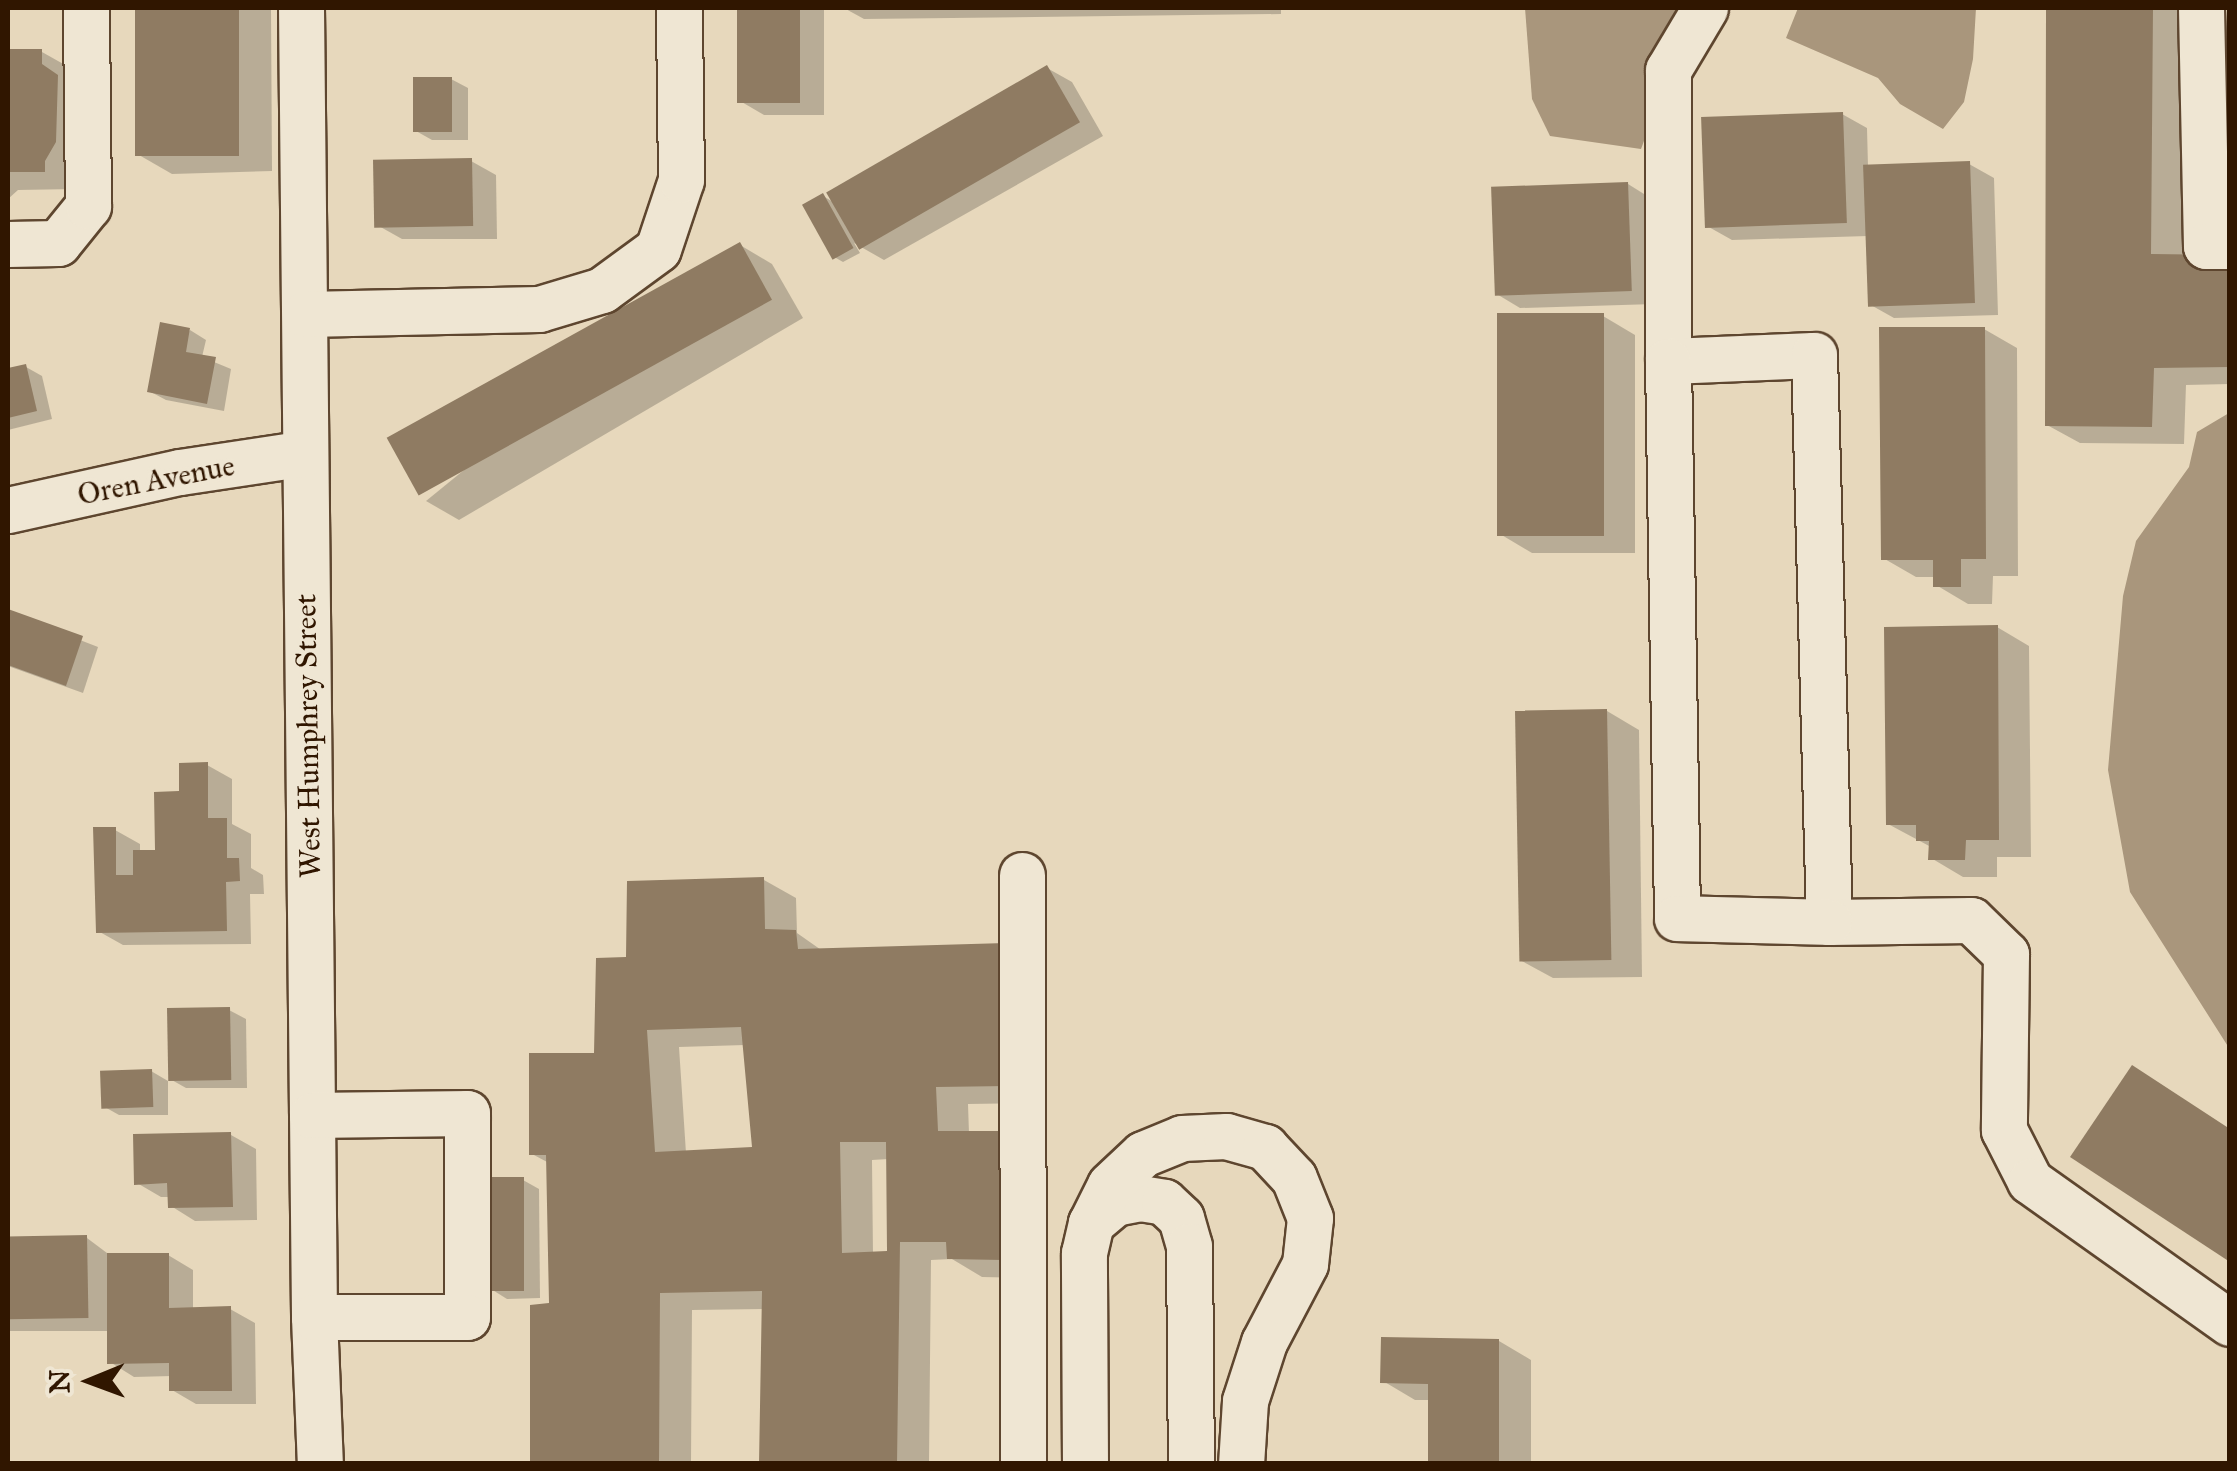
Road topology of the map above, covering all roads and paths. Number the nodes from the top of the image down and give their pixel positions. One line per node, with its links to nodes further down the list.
1 (86, 8): 6 (street)
2 (300, 8): 8 (street, West Humphrey Street)
3 (679, 8): 8 (street)
4 (1705, 8): 9 (street)
5 (2201, 8): 7 (street)
6 (8, 244)
7 (2230, 246)
8 (305, 314): 10 (street, West Humphrey Street)
9 (1668, 361): 13 (street); 13 (street)
10 (305, 453): 11 (street, Oren Avenue); 14 (street, West Humphrey Street)
11 (8, 510)
12 (1022, 876): 19 (street)
13 (1830, 922): 17 (street)
14 (312, 1115): 16 (street, West Humphrey Street); 16 (street)
15 (1092, 1224): 20 (street); 21 (street); 22 (street)
16 (314, 1317): 18 (street, West Humphrey Street)
17 (2230, 1323)
18 (320, 1464)
19 (1022, 1464)
20 (1084, 1464)
21 (1191, 1464)
22 (1241, 1464)

